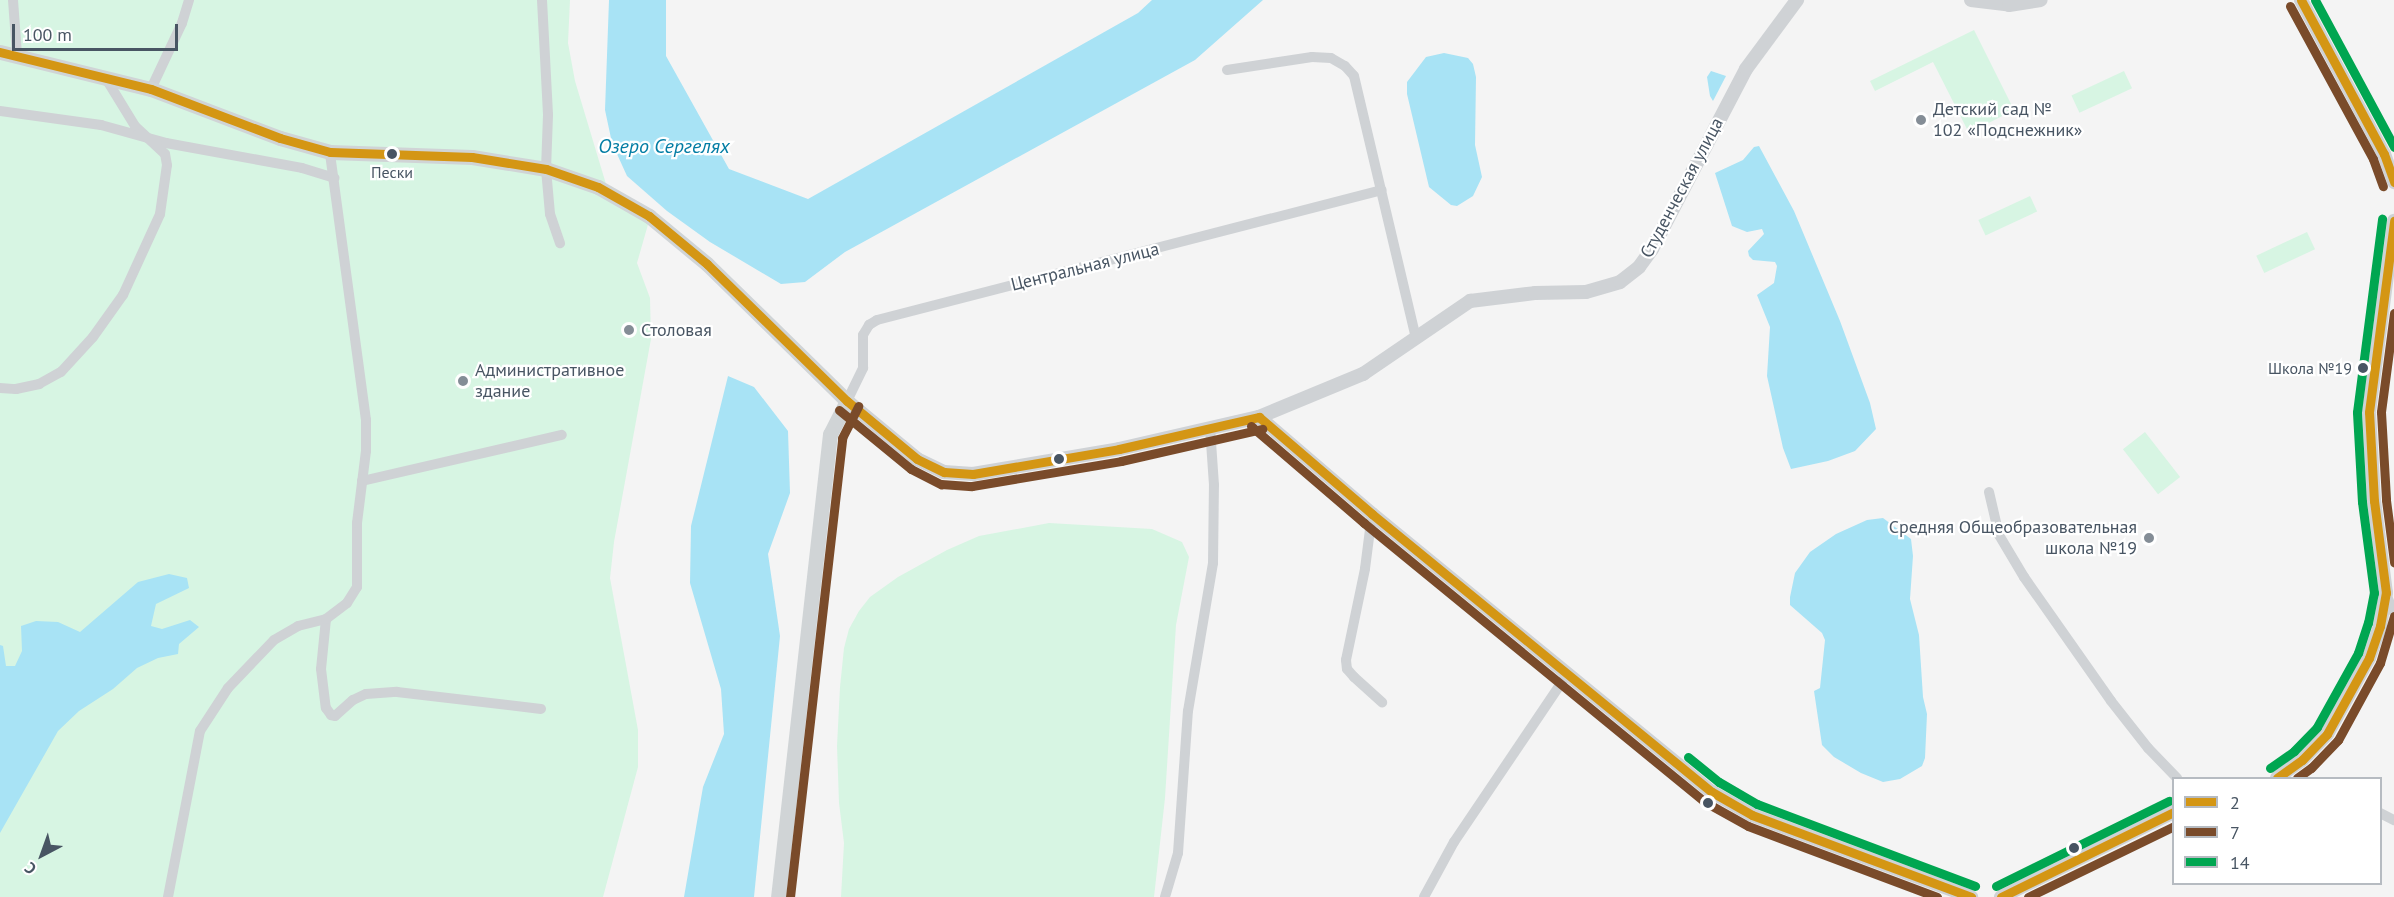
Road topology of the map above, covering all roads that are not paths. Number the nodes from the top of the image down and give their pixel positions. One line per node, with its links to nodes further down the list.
1 (13, 0): 9 (street)
2 (189, 0): 12 (street)
3 (542, 0): 16 (street)
4 (1797, 0): 22 (street, Студенческая улица)
5 (1971, 0): 6 (street)
6 (2041, 0)
7 (2301, 0): 18 (street)
8 (0, 52): 9 (main road)
9 (17, 54): 11 (main road)
10 (1227, 70): 19 (street)
11 (105, 77): 12 (main road); 14 (street)
12 (151, 89): 15 (main road)
13 (0, 111): 14 (street)
14 (149, 138): 17 (street); 23 (street)
15 (330, 152): 16 (main road); 17 (street)
16 (546, 169): 21 (street); 24 (main road)
17 (334, 178): 28 (street)
18 (2394, 182)
19 (1382, 190): 22 (street); 24 (street, Центральная улица)
20 (2394, 221): 31 (street)
21 (560, 243)
22 (1416, 338): 25 (street, Студенческая улица)
23 (0, 388)
24 (847, 401): 26 (street, Студенческая улица); 41 (main road)
25 (1259, 417): 26 (street, Студенческая улица); 30 (street)
26 (1210, 428): 42 (street)
27 (562, 435): 28 (street)
28 (362, 481): 33 (street)
29 (1989, 492): 37 (street)
30 (1372, 514): 34 (street); 35 (street)
31 (2386, 593): 32 (street); 38 (street)
32 (2394, 613)
33 (326, 619): 36 (street); 40 (street)
34 (1568, 673): 43 (street); 44 (street)
35 (1382, 702)
36 (541, 709)
37 (2176, 777)
38 (2281, 777)
39 (2172, 813): 45 (street)
40 (168, 897)
41 (778, 897)
42 (1165, 897)
43 (1424, 897)
44 (1971, 897)
45 (2001, 897)

